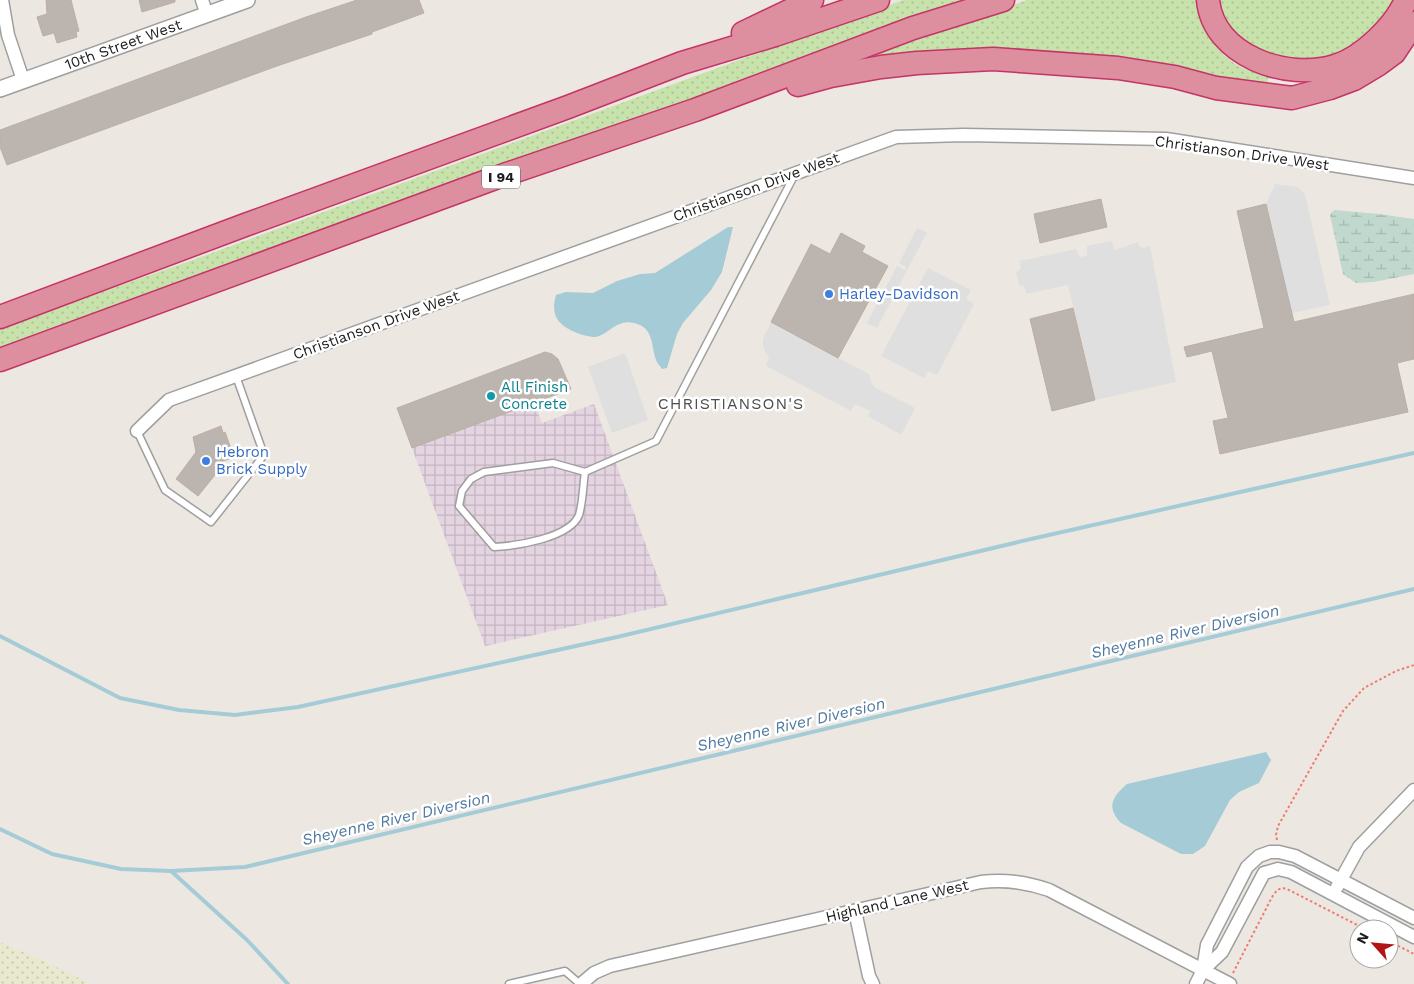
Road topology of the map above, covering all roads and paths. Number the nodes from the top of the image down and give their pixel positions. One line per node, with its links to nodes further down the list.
1 (2, 0): 14 (street)
2 (202, 0): 9 (street)
3 (812, 0): 13 (highway)
4 (878, 0): 13 (highway)
5 (1003, 0): 16 (highway, I 94)
6 (1208, 0): 7 (highway)
7 (1406, 0)
8 (241, 1): 9 (street, 10th Street West)
9 (207, 15): 14 (street, 10th Street West)
10 (1414, 23): 12 (highway)
11 (1414, 34): 12 (highway)
12 (1394, 53): 16 (highway)
13 (708, 54): 19 (highway)
14 (23, 80): 15 (street, 10th Street West)
15 (0, 89)
16 (695, 110): 20 (highway, I 94)
17 (795, 173): 18 (street, Christianson Drive West); 21 (street, Christianson Drive West); 23 (lane)
18 (1414, 178)
19 (0, 317)
20 (0, 360)
21 (236, 376): 22 (street, Christianson Drive West); 22 (lane)
22 (137, 431)
23 (585, 472): 23 (lane)
24 (1414, 665): 26 (path)
25 (1414, 790): 27 (street)
26 (1279, 852): 27 (street); 35 (street)
27 (1341, 880): 28 (street); 30 (street)
28 (1333, 895): 32 (street); 35 (street)
29 (855, 911): 35 (street, Highland Lane West); 38 (street, Highland Lane West); 39 (street)
30 (1414, 918)
31 (1349, 921): 36 (path)
32 (1414, 937)
33 (1399, 946): 34 (path)
34 (1414, 954)
35 (1203, 970): 36 (street); 40 (street)
36 (1229, 983)
37 (509, 984): 38 (lane)
38 (581, 984)
39 (873, 984)
40 (1196, 984)

